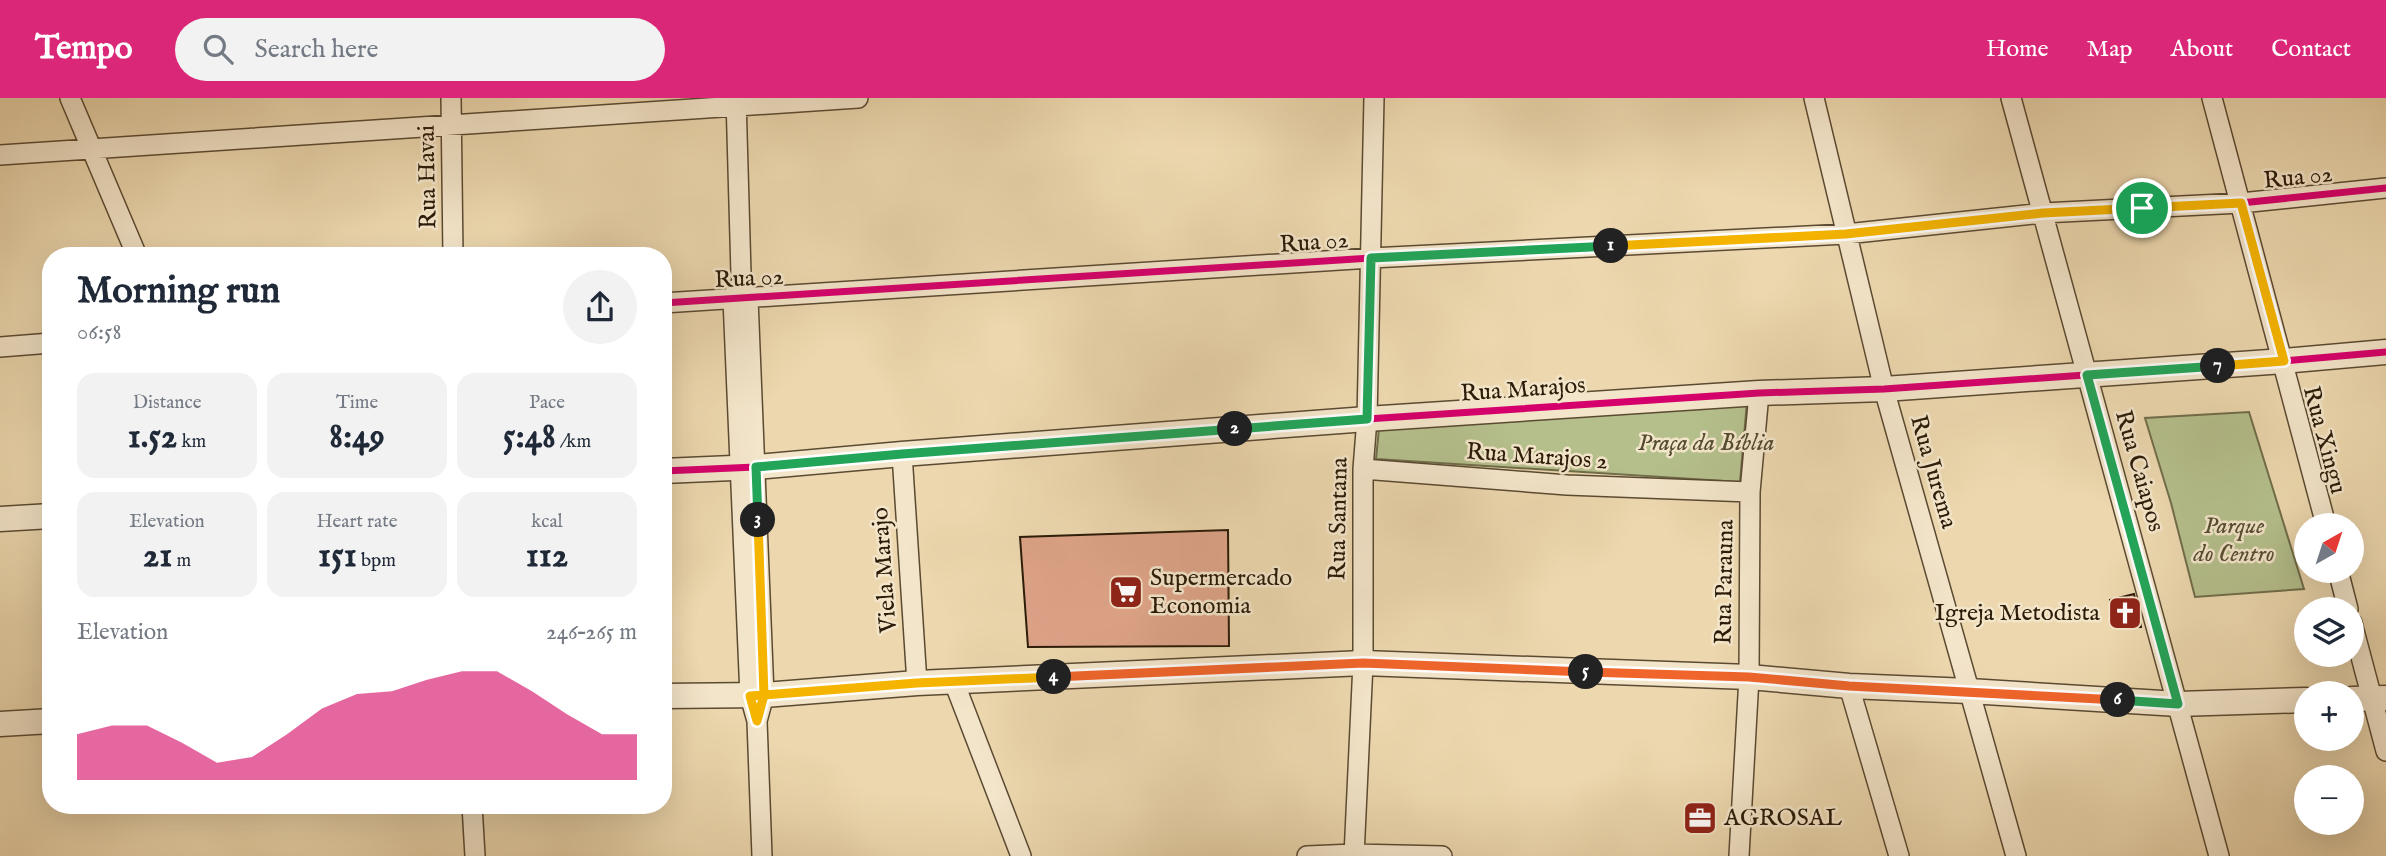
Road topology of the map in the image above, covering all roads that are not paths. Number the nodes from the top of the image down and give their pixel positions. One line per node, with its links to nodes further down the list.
1 (70, 98): 10 (street)
2 (451, 98): 9 (street, Rua Havai)
3 (858, 98): 8 (street)
4 (1374, 98): 18 (street, Rua Santana)
5 (1814, 98): 15 (street, Rua Jurema)
6 (2011, 98): 14 (street, Rua Caiapos)
7 (2212, 98): 13 (street, Rua Xingu)
8 (736, 102): 9 (street); 19 (street)
9 (452, 123): 10 (street); 17 (street, Rua Havai)
10 (90, 148): 11 (street); 16 (street)
11 (0, 155)
12 (2386, 188): 13 (street, Rua 02)
13 (2241, 203): 14 (street, Rua 02); 24 (street, Rua Xingu)
14 (2043, 213): 15 (street, Rua 02); 25 (street, Rua Caiapos)
15 (1846, 234): 18 (street, Rua 02); 26 (street, Rua Jurema)
16 (133, 247)
17 (453, 247)
18 (1371, 258): 19 (street, Rua 02); 28 (street, Rua Santana)
19 (741, 299): 20 (street, Rua 02); 30 (street)
20 (672, 303)
21 (42, 344): 22 (street)
22 (0, 347)
23 (2386, 352): 24 (street, Rua Marajos)
24 (2284, 361): 25 (street, Rua Marajos); 34 (street, Rua Xingu)
25 (2087, 375): 26 (street, Rua Marajos); 48 (street, Rua Caiapos)
26 (1884, 389): 27 (street, Rua Marajos); 43 (street, Rua Jurema)
27 (1759, 393): 28 (street, Rua Marajos); 33 (street, Rua Parauna)
28 (1367, 419): 29 (street, Rua Marajos); 31 (street, Rua Santana)
29 (902, 454): 30 (street, Rua Marajos); 41 (street, Viela Marajo)
30 (747, 467): 32 (street, Rua Marajos); 45 (street)
31 (1363, 469): 33 (street, Rua Marajos 2); 37 (street, Rua Santana)
32 (672, 471)
33 (1751, 492): 39 (street, Rua Parauna)
34 (2323, 513)
35 (42, 517): 36 (street)
36 (0, 519)
37 (1363, 663): 39 (street); 40 (street); 53 (street, Rua Santana)
38 (2363, 667): 46 (street)
39 (1749, 677): 42 (street); 59 (street, Rua Parauna)
40 (954, 682): 41 (street); 56 (street)
41 (917, 683): 45 (street)
42 (1849, 686): 43 (street); 60 (street)
43 (1969, 691): 48 (street); 61 (street, Rua Jurema)
44 (672, 696): 45 (street)
45 (757, 696): 55 (street)
46 (2370, 698): 51 (street)
47 (2294, 700): 48 (street)
48 (2178, 704): 62 (street, Rua Caiapos)
49 (42, 722): 50 (street)
50 (0, 724)
51 (2386, 751)
52 (472, 814): 54 (street)
53 (1354, 855): 57 (street); 58 (street)
54 (475, 856)
55 (762, 856)
56 (1021, 856)
57 (1307, 856)
58 (1442, 856)
59 (1739, 856)
60 (1899, 856)
61 (2016, 856)
62 (2219, 856)

